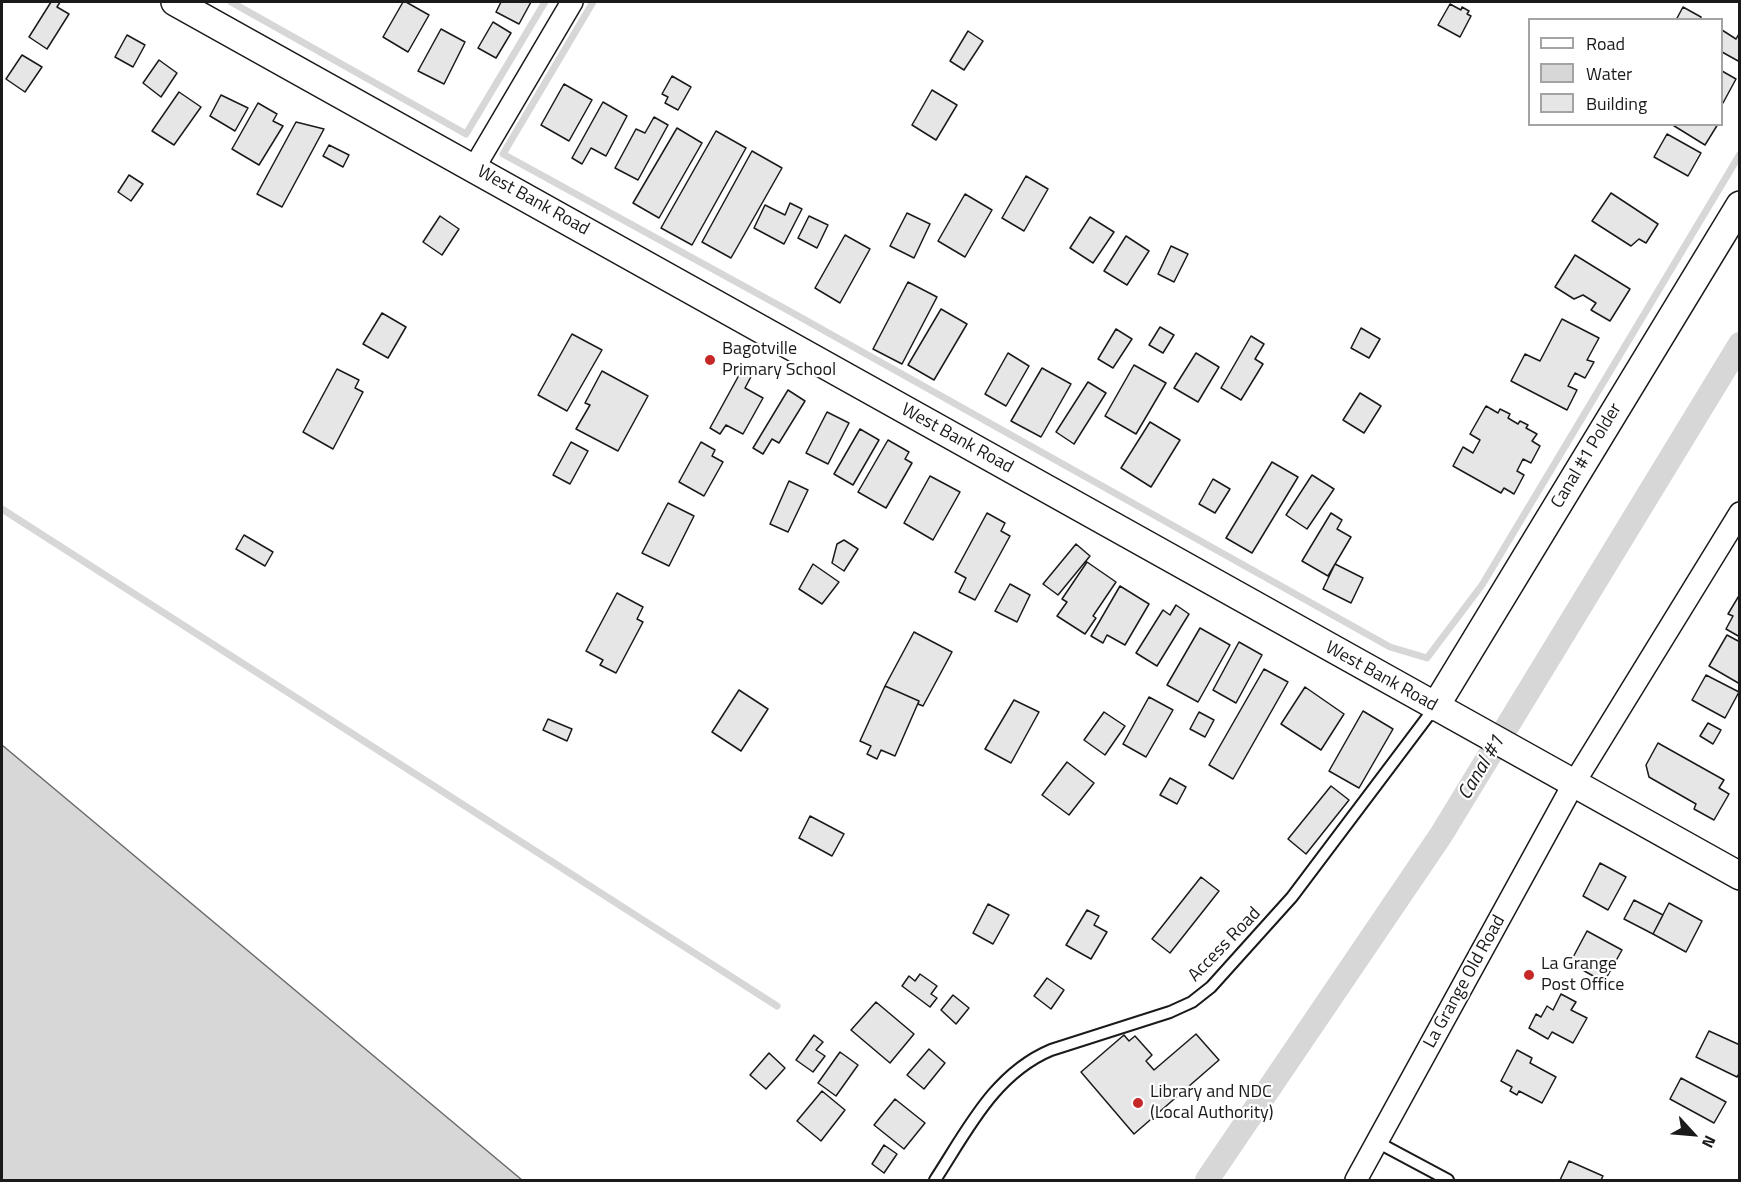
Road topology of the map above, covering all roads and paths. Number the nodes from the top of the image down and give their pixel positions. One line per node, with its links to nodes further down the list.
1 (176, 2): 3 (street, West Bank Road)
2 (572, 2): 3 (street)
3 (474, 168): 6 (street, West Bank Road)
4 (1740, 205): 6 (street, Canal #1 Polder)
5 (1740, 513): 7 (street, La Grange Old Road)
6 (1435, 707): 7 (street, West Bank Road); 10 (lane, Access Road)
7 (1563, 777): 8 (street, West Bank Road); 9 (street, La Grange Old Road)
8 (1740, 876)
9 (1377, 1142): 11 (street, La Grange Old Road); 12 (lane)
10 (935, 1180)
11 (1356, 1180)
12 (1448, 1180)

